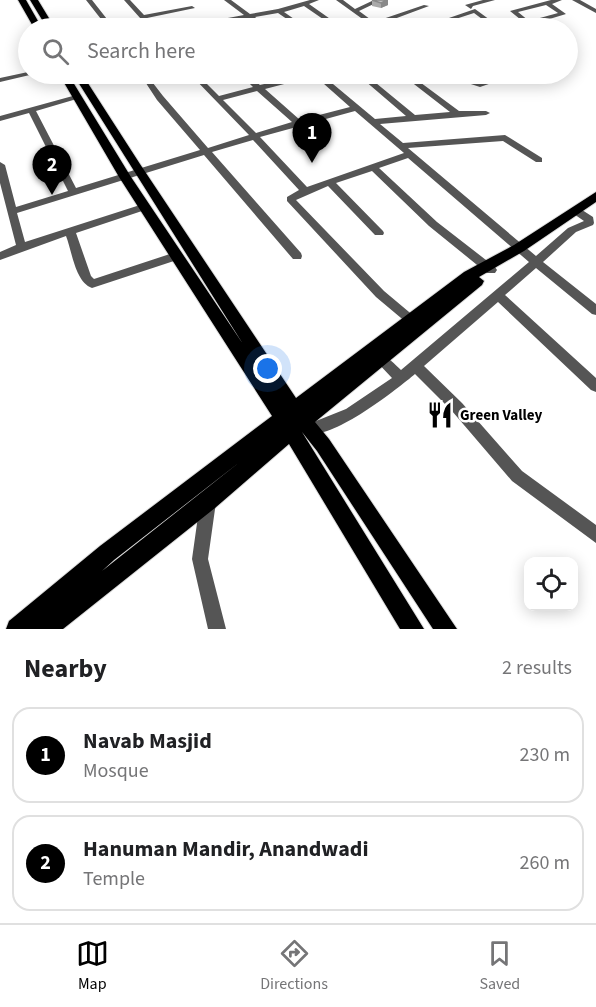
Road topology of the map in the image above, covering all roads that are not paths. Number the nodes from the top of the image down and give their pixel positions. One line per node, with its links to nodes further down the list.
1 (22, 0): 27 (main road)
2 (34, 0): 28 (main road)
3 (102, 0): 14 (street)
4 (127, 0): 26 (street)
5 (181, 0): 19 (street)
6 (227, 0): 25 (street)
7 (316, 0): 15 (street)
8 (339, 0): 21 (street)
9 (379, 0): 21 (street)
10 (492, 0): 22 (street)
11 (528, 0): 17 (street)
12 (559, 0): 16 (street)
13 (576, 0): 23 (street)
14 (90, 1): 29 (street)
15 (304, 3): 20 (street); 33 (street)
16 (547, 3): 17 (street); 39 (street)
17 (537, 5): 38 (street)
18 (426, 6): 35 (street)
19 (192, 8): 24 (street); 26 (street)
20 (279, 10): 25 (street); 32 (street)
21 (355, 11): 34 (street)
22 (475, 11): 36 (street); 37 (street)
23 (596, 11)
24 (199, 13)
25 (249, 16): 30 (street); 31 (street)
26 (142, 17)
27 (32, 18)
28 (45, 18)
29 (103, 18)
30 (237, 18)
31 (252, 18)
32 (290, 18)
33 (326, 18)
34 (365, 18)
35 (397, 18)
36 (454, 18)
37 (483, 18)
38 (521, 18)
39 (548, 18)
40 (18, 76): 41 (street)
41 (0, 80)
42 (69, 84): 52 (main road)
43 (84, 84): 69 (main road)
44 (150, 84): 64 (street)
45 (203, 84): 53 (street)
46 (254, 84): 51 (street)
47 (274, 84): 51 (street)
48 (327, 84): 54 (street)
49 (373, 84): 58 (street)
50 (418, 84): 57 (street)
51 (258, 88): 53 (street); 61 (street)
52 (77, 96): 55 (street); 70 (main road)
53 (217, 99): 62 (street)
54 (355, 108): 60 (street); 61 (street)
55 (32, 110): 59 (street); 73 (street)
56 (486, 113): 57 (street)
57 (457, 114): 58 (street)
58 (413, 118): 60 (street)
59 (0, 119)
60 (372, 122): 63 (street)
61 (298, 123): 62 (street)
62 (255, 137): 64 (street); 72 (street)
63 (400, 146): 65 (street); 66 (street)
64 (206, 152): 69 (street); 84 (street)
65 (410, 154): 67 (street); 81 (street)
66 (539, 160)
67 (373, 167): 71 (street); 86 (street)
68 (1, 171): 77 (street)
69 (139, 173): 70 (street); 94 (main road)
70 (125, 177): 73 (street); 75 (main road)
71 (330, 183): 72 (street); 79 (street)
72 (304, 191): 89 (street)
73 (74, 193): 77 (street)
74 (596, 196): 76 (main road)
75 (144, 207): 78 (street); 83 (main road)
76 (575, 210): 81 (main road); 85 (street)
77 (12, 211): 80 (street)
78 (70, 231): 80 (street); 83 (street)
79 (380, 233)
80 (21, 246): 82 (street)
81 (519, 248): 85 (street); 86 (main road)
82 (0, 256)
83 (176, 256): 94 (main road)
84 (297, 256)
85 (537, 261): 87 (street); 88 (street)
86 (493, 265): 89 (main road); 90 (main road)
87 (498, 295): 91 (street); 93 (street)
88 (596, 311)
89 (411, 320): 94 (main road)
90 (381, 360): 92 (street); 94 (main road)
91 (415, 366): 92 (street); 96 (street)
92 (400, 377): 94 (street)
93 (596, 386)
94 (296, 421): 95 (main road); 97 (main road); 100 (main road); 101 (main road)
95 (208, 501): 98 (main road); 99 (street)
96 (596, 535)
97 (17, 629)
98 (45, 629)
99 (217, 629)
100 (413, 629)
101 (446, 629)

